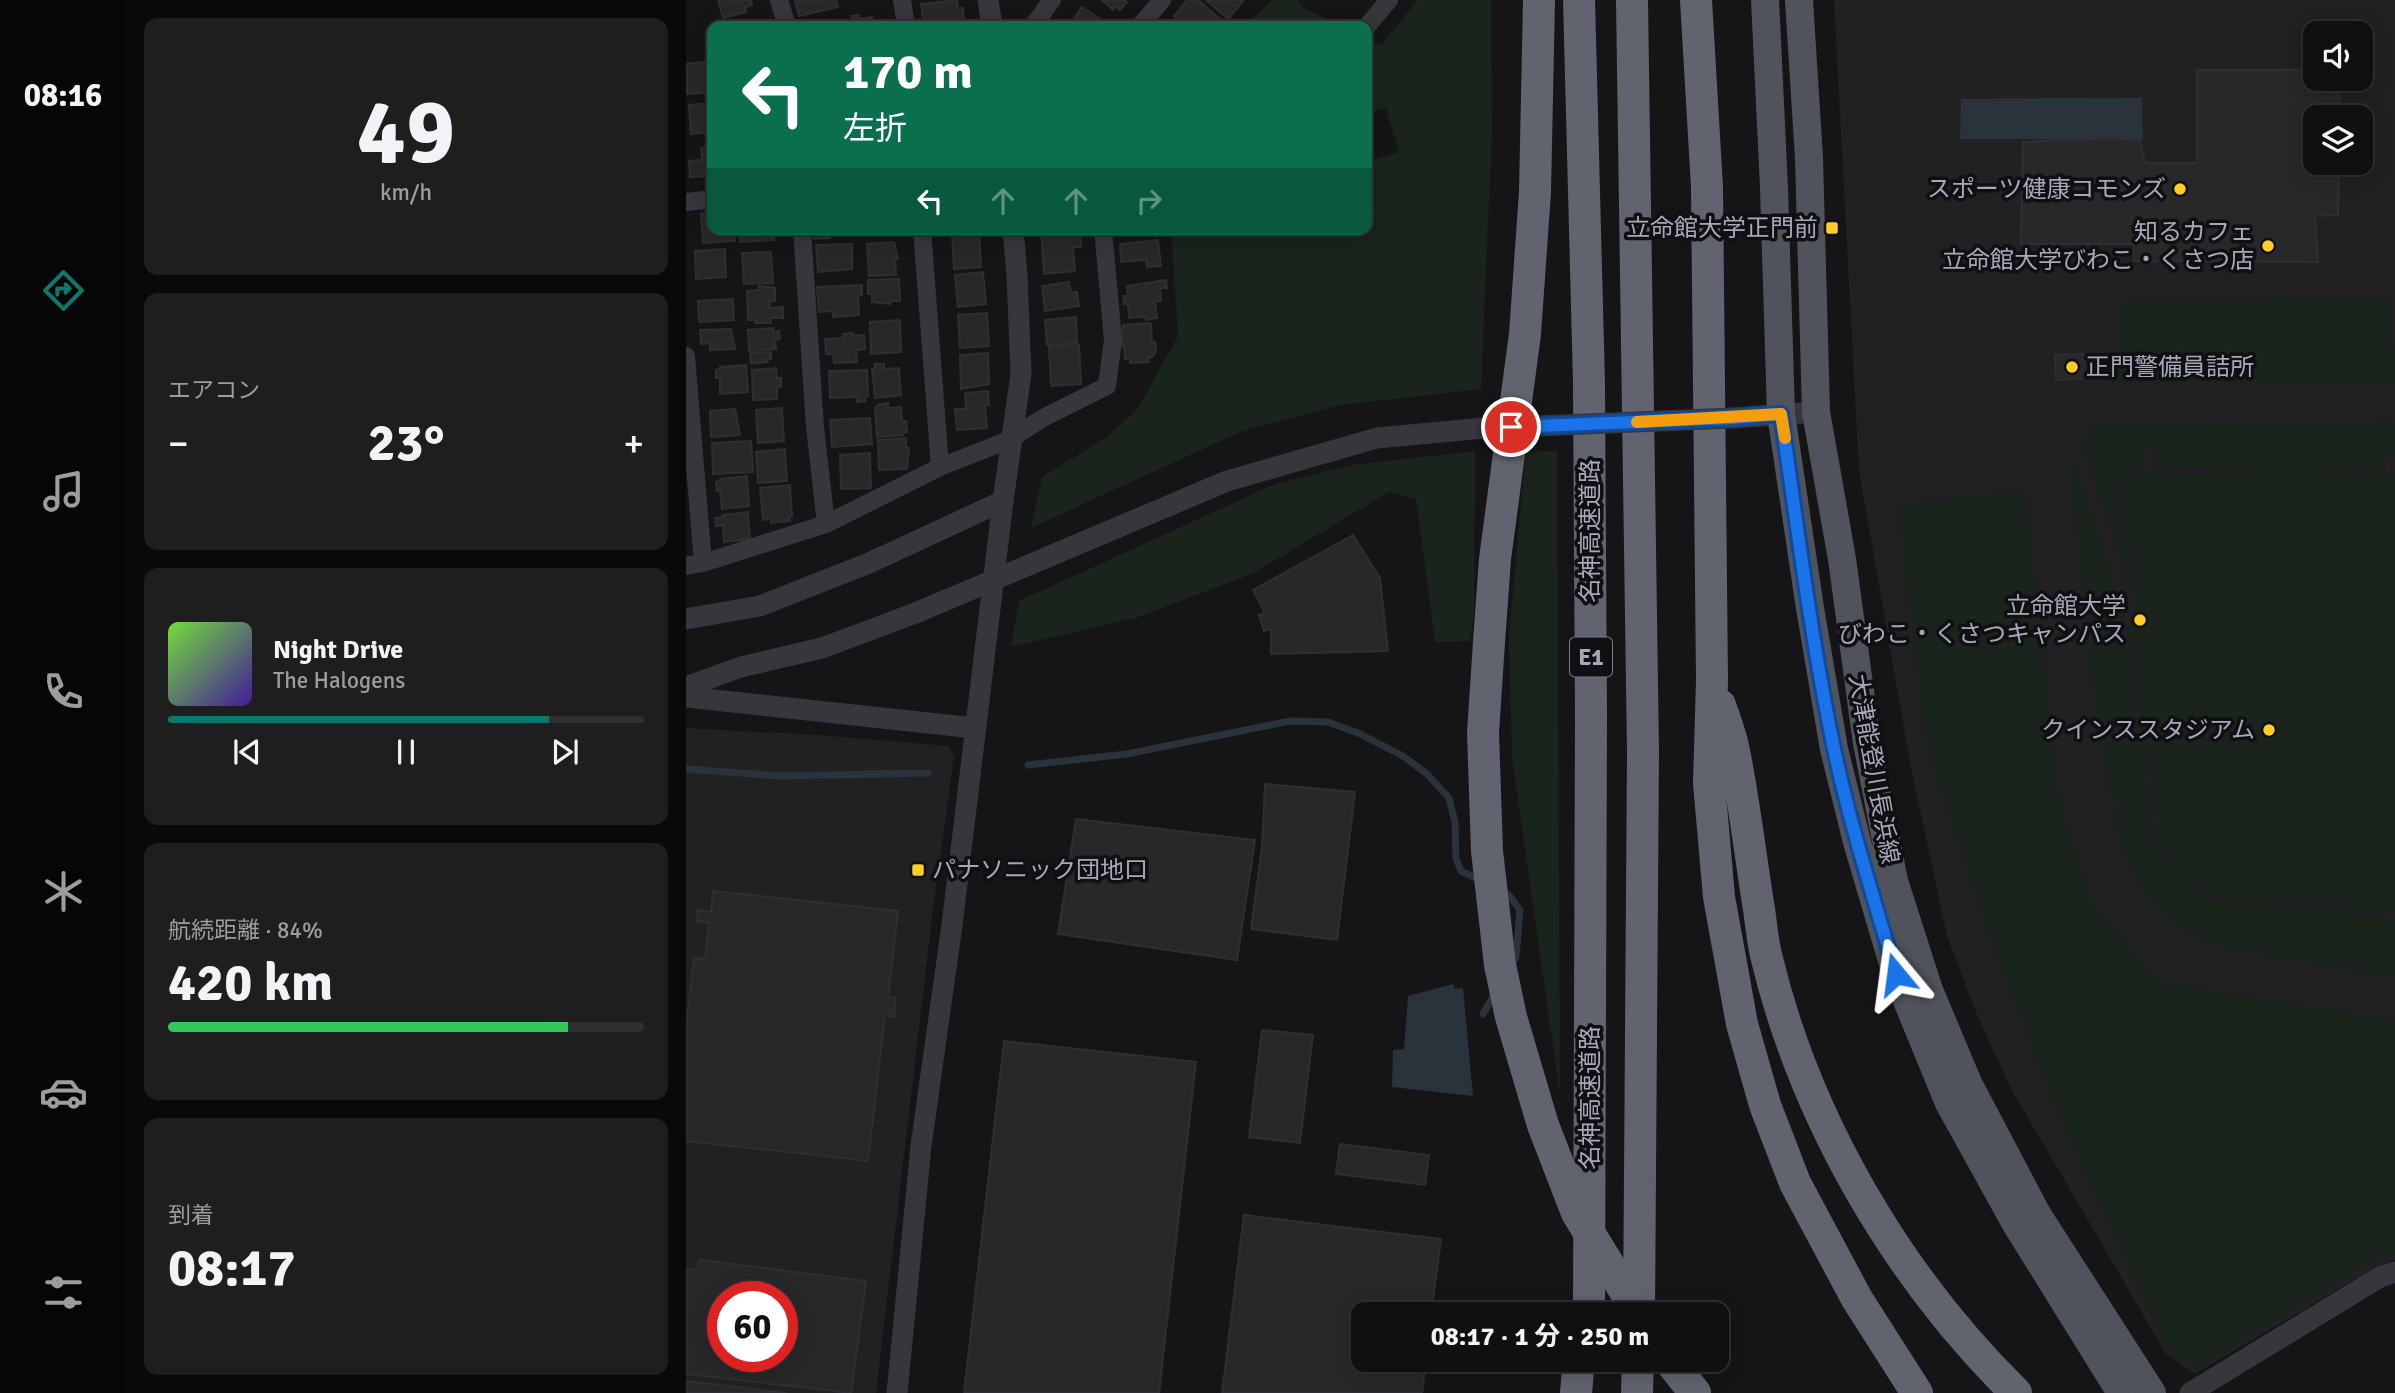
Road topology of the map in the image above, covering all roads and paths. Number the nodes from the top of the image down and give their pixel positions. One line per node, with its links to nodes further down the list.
1 (779, 0): 13 (street)
2 (902, 0): 14 (street)
3 (988, 0): 15 (street)
4 (1052, 0): 16 (street)
5 (1162, 0): 17 (street)
6 (1389, 0): 18 (street)
7 (1539, 0): 40 (highway, bridge)
8 (1579, 0): 39 (highway, 名神高速道路 / E1)
9 (1632, 0): 41 (highway, 名神高速道路 / E1)
10 (1696, 0): 34 (highway)
11 (1765, 0): 27 (main road, 大津能登川長浜線)
12 (1799, 0): 26 (main road, 大津能登川長浜線)
13 (785, 21)
14 (905, 21)
15 (991, 21)
16 (1037, 21)
17 (1144, 21)
18 (1371, 21)
19 (707, 200): 20 (street)
20 (686, 202)
21 (802, 235): 31 (street)
22 (922, 235): 29 (street)
23 (1014, 235): 28 (street)
24 (1104, 235): 28 (street)
25 (686, 356): 32 (street)
26 (1816, 412): 27 (street); 54 (main road, 大津能登川長浜線)
27 (1781, 414): 35 (street, bridge); 53 (main road, 大津能登川長浜線)
28 (1011, 439): 29 (street); 30 (street)
29 (940, 467): 31 (street)
30 (1003, 501): 33 (street); 37 (street)
31 (825, 524): 32 (street)
32 (695, 564)
33 (686, 619)
34 (1712, 680): 51 (highway); 52 (highway)
35 (686, 687)
36 (686, 696): 37 (street)
37 (975, 728): 46 (street)
38 (2395, 1272): 55 (street)
39 (1588, 1302)
40 (1632, 1302)
41 (1639, 1302)
42 (1578, 1372): 47 (highway)
43 (1587, 1372): 48 (highway)
44 (1637, 1372): 49 (highway)
45 (1679, 1372): 50 (highway)
46 (898, 1393)
47 (1576, 1393)
48 (1586, 1393)
49 (1637, 1393)
50 (1695, 1393)
51 (1917, 1393)
52 (2016, 1393)
53 (2121, 1393)
54 (2152, 1393)
55 (2190, 1393)

